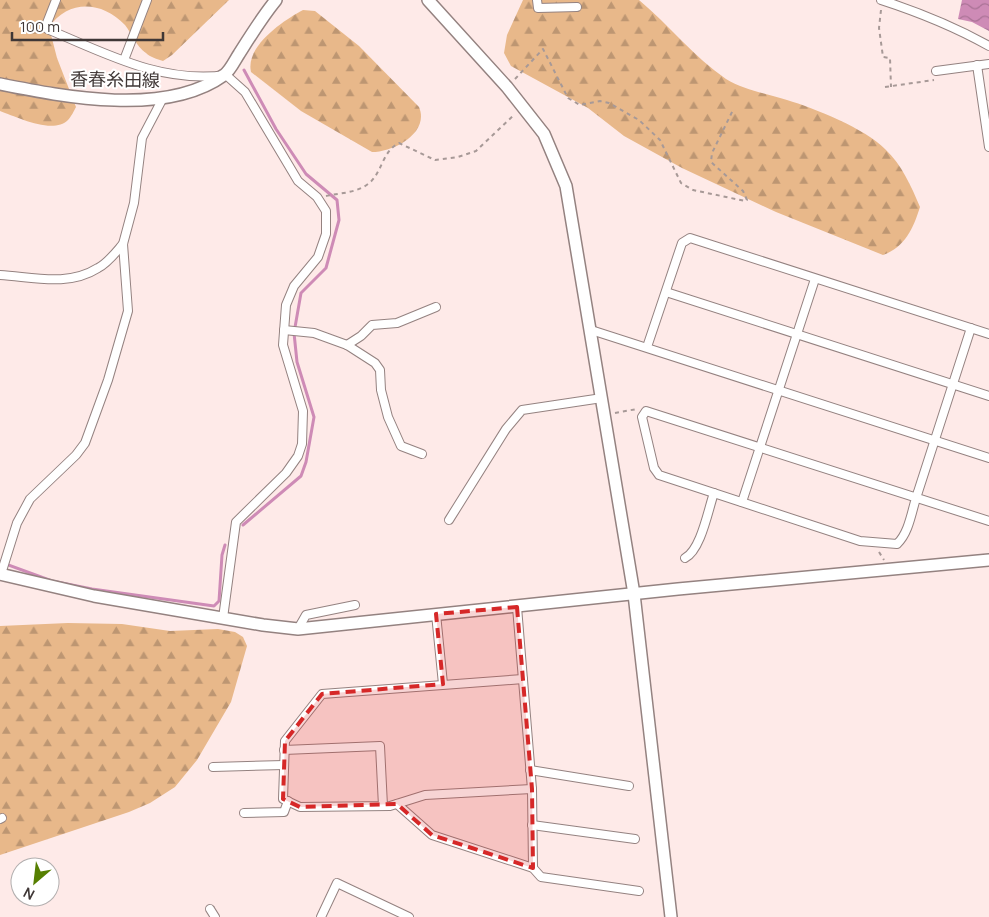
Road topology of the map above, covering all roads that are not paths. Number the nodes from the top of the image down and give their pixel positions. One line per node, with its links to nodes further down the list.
1 (56, 0): 9 (street)
2 (147, 0): 9 (street)
3 (276, 0): 13 (street)
4 (428, 0): 24 (street)
5 (537, 0): 7 (street)
6 (882, 0): 8 (street)
7 (577, 7)
8 (989, 46)
9 (124, 60): 13 (street)
10 (989, 64): 11 (street)
11 (977, 65): 12 (street); 16 (street)
12 (936, 71)
13 (226, 75): 15 (street, 香春糸田線); 23 (street)
14 (0, 84): 15 (street, 香春糸田線)
15 (163, 98): 17 (street)
16 (989, 147)
17 (123, 244): 18 (street); 44 (street)
18 (0, 275)
19 (815, 279): 20 (street); 22 (street); 25 (street)
20 (666, 292): 25 (street); 28 (street)
21 (436, 307): 27 (street)
22 (971, 328): 26 (street); 29 (street)
23 (284, 330): 27 (street); 49 (street)
24 (591, 330): 28 (street); 32 (street)
25 (797, 334): 29 (street); 30 (street)
26 (989, 334)
27 (347, 345): 35 (street)
28 (647, 347): 30 (street)
29 (953, 384): 31 (street); 33 (street)
30 (779, 391): 33 (street); 34 (street)
31 (989, 396)
32 (602, 398): 40 (street); 45 (street)
33 (935, 441): 36 (street); 38 (street)
34 (760, 447): 37 (street); 38 (street); 39 (street)
35 (422, 454)
36 (989, 458)
37 (714, 493): 39 (street); 42 (street)
38 (916, 499): 39 (street); 41 (street)
39 (742, 502)
40 (449, 520)
41 (989, 521)
42 (685, 558)
43 (989, 560): 45 (street)
44 (1, 573): 49 (street)
45 (634, 594): 47 (street); 71 (street)
46 (355, 605): 50 (street)
47 (517, 607): 48 (street); 51 (street)
48 (436, 614): 50 (street); 52 (street)
49 (223, 618): 50 (street)
50 (298, 629)
51 (524, 679): 52 (street); 56 (street)
52 (443, 684): 53 (street)
53 (284, 750): 54 (street); 61 (street)
54 (284, 765): 55 (street); 59 (street)
55 (213, 766)
56 (530, 770): 57 (street); 58 (street)
57 (629, 786)
58 (532, 789): 60 (street); 63 (street)
59 (288, 801): 61 (street); 62 (street)
60 (397, 804): 61 (street); 65 (street)
61 (383, 806)
62 (244, 813)
63 (532, 826): 64 (street); 65 (street)
64 (635, 839)
65 (533, 868): 66 (street)
66 (639, 891)
67 (210, 909): 68 (street)
68 (214, 917)
69 (321, 917): 70 (street)
70 (409, 917)
71 (671, 917)

